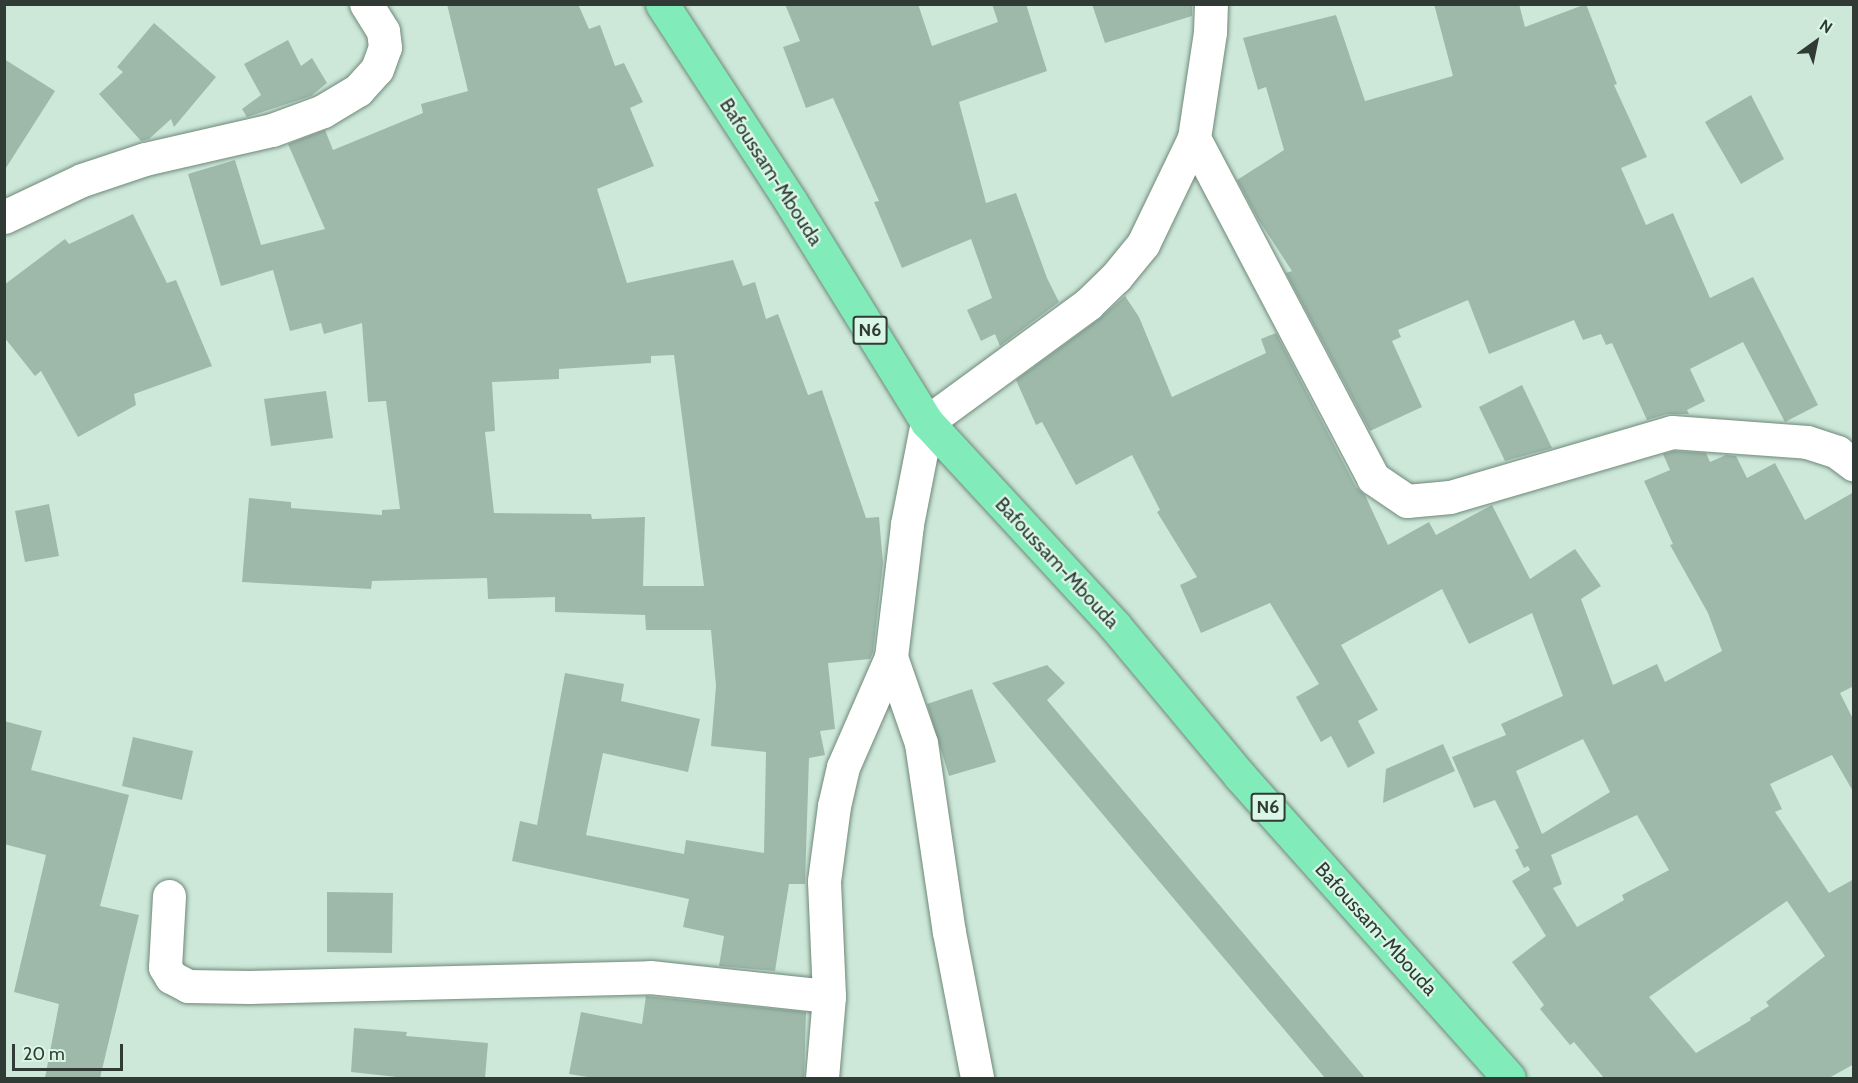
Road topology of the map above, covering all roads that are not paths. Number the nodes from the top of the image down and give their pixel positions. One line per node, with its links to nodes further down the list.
1 (366, 4): 5 (street)
2 (662, 4): 6 (highway, Bafoussam-Mbouda / N6)
3 (1211, 4): 4 (street)
4 (1194, 138): 6 (street); 7 (street)
5 (4, 217)
6 (927, 422): 8 (street); 13 (highway, Bafoussam-Mbouda / N6)
7 (1854, 465)
8 (891, 657): 10 (street); 12 (street)
9 (169, 896): 10 (street)
10 (829, 996): 11 (street)
11 (822, 1078)
12 (977, 1078)
13 (1509, 1078)

